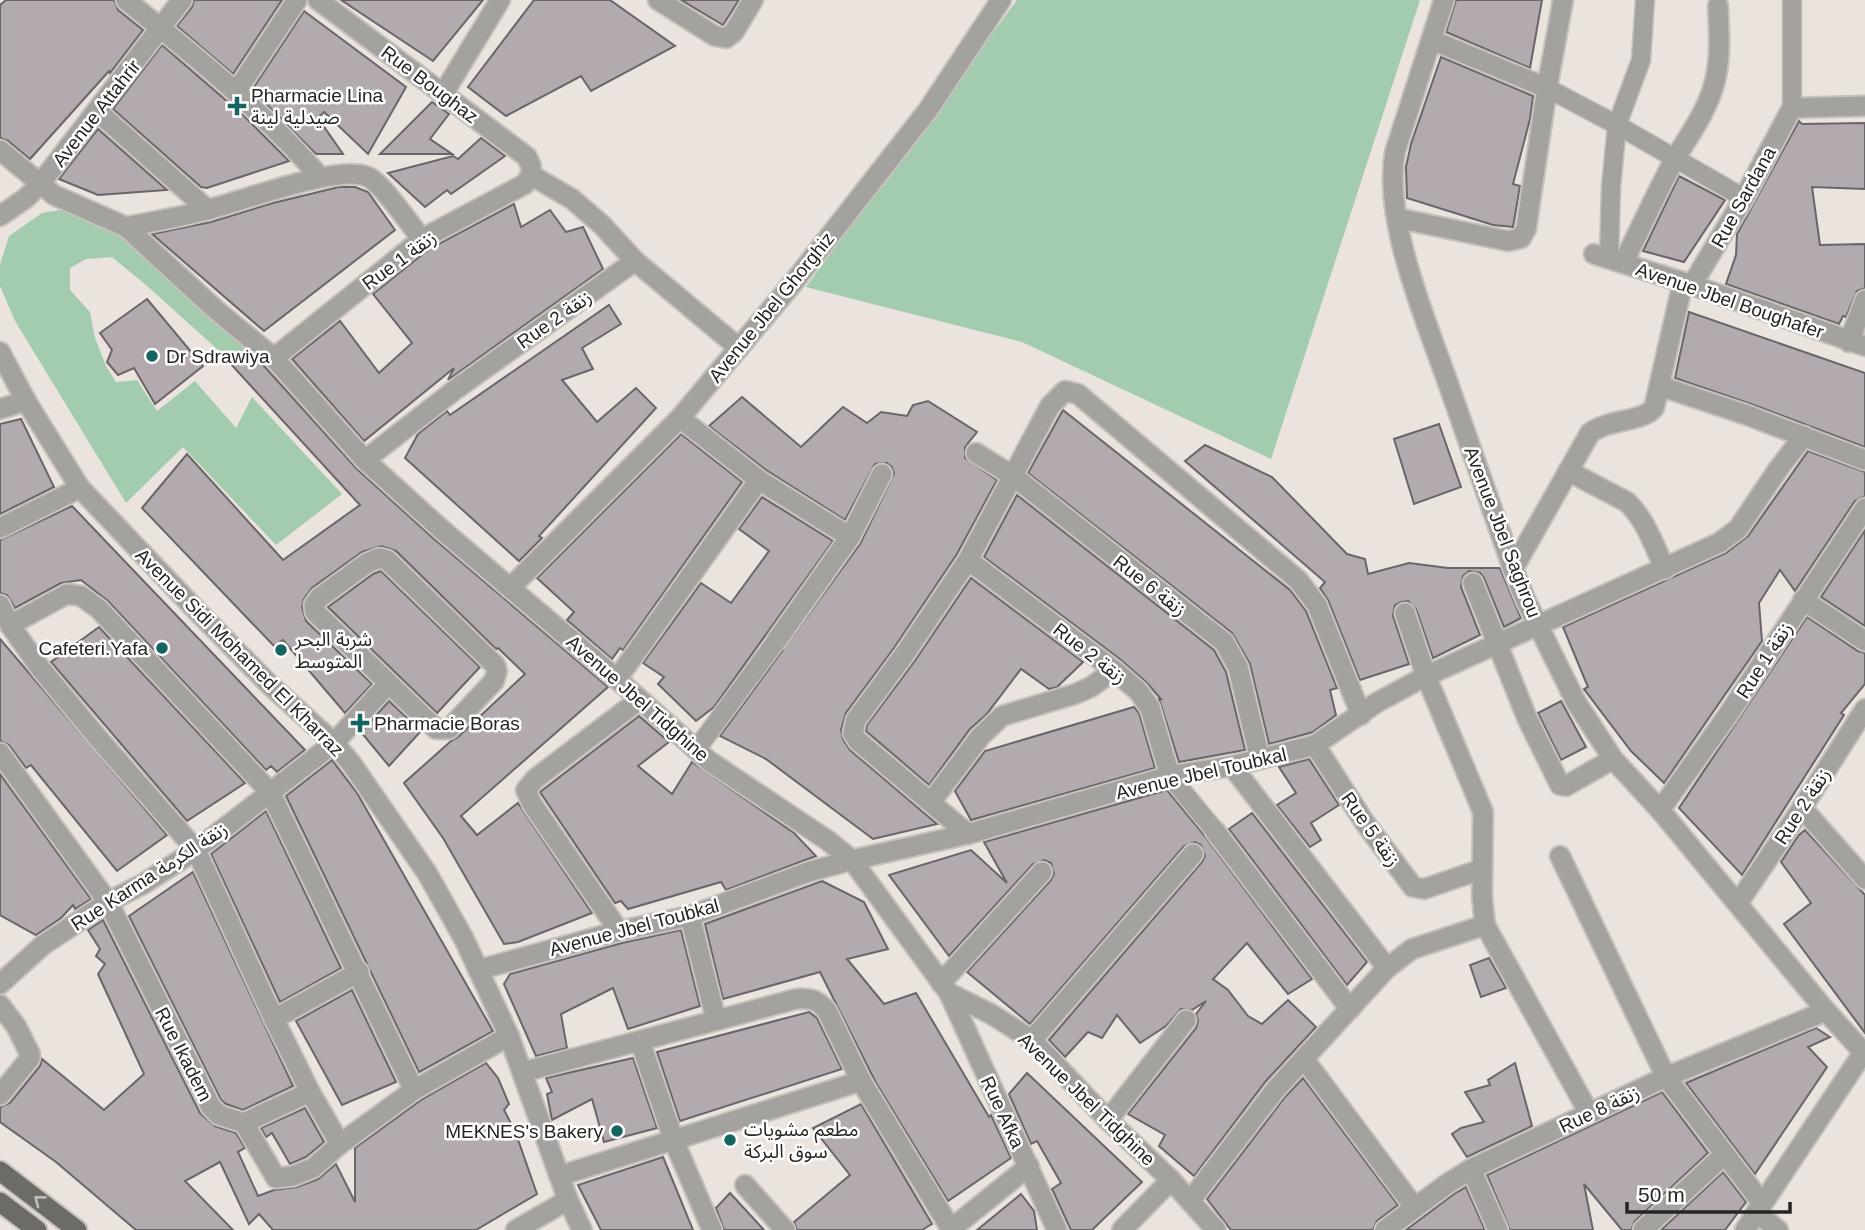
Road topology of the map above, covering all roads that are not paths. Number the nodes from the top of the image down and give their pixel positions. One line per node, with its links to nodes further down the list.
1 (126, 0): 14 (street)
2 (182, 0): 14 (street, Avenue Attahrir)
3 (297, 0): 17 (street)
4 (318, 0): 18 (street, Rue Boughaz)
5 (500, 0): 18 (street)
6 (658, 0): 7 (street)
7 (753, 0)
8 (1002, 0): 39 (street, Avenue Jbel Ghorghiz)
9 (1444, 0): 15 (street, Avenue Jbel Saghrou)
10 (1563, 0): 16 (street)
11 (1645, 0): 22 (street)
12 (1792, 0): 20 (street)
13 (1718, 6): 24 (street)
14 (161, 28): 17 (street); 21 (street, Avenue Attahrir)
15 (1432, 40): 16 (street); 31 (street, Avenue Jbel Saghrou)
16 (1547, 89): 22 (street); 31 (street)
17 (236, 92): 26 (street)
18 (443, 94): 25 (street, Rue Boughaz)
19 (1865, 106): 20 (street)
20 (1792, 108): 28 (street, Rue Sardana)
21 (97, 111): 27 (street, Avenue Attahrir); 29 (street)
22 (1617, 125): 24 (street); 34 (street)
23 (0, 150): 27 (street, Avenue Jbel Tidghine)
24 (1676, 159): 28 (street); 34 (street)
25 (531, 175): 33 (street, Rue 1 زنقة); 35 (street)
26 (320, 177): 29 (street); 33 (street)
27 (40, 184): 30 (street, Avenue Attahrir); 32 (street, Avenue Jbel Tidghine)
28 (1744, 198): 36 (street, Rue Sardana)
29 (208, 210): 32 (street)
30 (0, 216)
31 (1397, 218): 59 (street, Avenue Jbel Saghrou)
32 (126, 227): 41 (street, Avenue Jbel Tidghine)
33 (422, 239): 41 (street, Rue 1 زنقة)
34 (1609, 259): 36 (street, Avenue Jbel Boughafer)
35 (635, 261): 39 (street); 48 (street, Rue 2 زنقة)
36 (1688, 284): 38 (street, Avenue Jbel Boughafer); 42 (street, Rue Sardana)
37 (1865, 300): 38 (street)
38 (1857, 344)
39 (739, 348): 45 (street, Avenue Jbel Ghorghiz)
40 (0, 352): 43 (street, Avenue Sidi Mohamed El Kharraz)
41 (274, 359): 48 (street, Avenue Jbel Tidghine)
42 (1660, 386): 46 (street); 50 (street, Rue Sardana)
43 (26, 401): 44 (street); 54 (street, Avenue Sidi Mohamed El Kharraz)
44 (0, 409)
45 (680, 418): 53 (street); 62 (street, Avenue Jbel Ghorghiz)
46 (1804, 436): 49 (street); 60 (street, Avenue Jbel Toubkal)
47 (976, 453): 52 (street, Rue 6 زنقة)
48 (365, 460): 62 (street, Avenue Jbel Tidghine)
49 (1865, 460)
50 (1568, 471): 59 (street); 60 (street)
51 (881, 474): 57 (street)
52 (1013, 476): 58 (street); 77 (street); 82 (street, Rue 6 زنقة)
53 (759, 480): 57 (street); 73 (street)
54 (80, 488): 56 (street); 78 (street, Avenue Sidi Mohamed El Kharraz)
55 (1865, 508): 63 (street, Rue 1 زنقة)
56 (0, 528)
57 (850, 537): 68 (street)
58 (968, 560): 71 (street, Rue 2 زنقة); 87 (street)
59 (1513, 569): 66 (street, Avenue Jbel Saghrou)
60 (1665, 569): 66 (street, Avenue Jbel Toubkal)
61 (1473, 583): 70 (street)
62 (510, 588): 73 (street, Avenue Jbel Tidghine)
63 (1803, 600): 69 (street); 89 (street, Rue 1 زنقة)
64 (0, 606): 67 (street)
65 (1405, 613): 72 (street)
66 (1537, 624): 70 (street, Avenue Jbel Toubkal); 83 (street, Avenue Jbel Saghrou)
67 (10, 625): 86 (street); 92 (street)
68 (777, 640): 80 (street)
69 (1865, 641)
70 (1496, 644): 72 (street, Avenue Jbel Toubkal); 83 (street)
71 (1114, 670): 85 (street, Rue 2 زنقة); 87 (street)
72 (1426, 676): 77 (street, Avenue Jbel Toubkal); 96 (street)
73 (617, 679): 75 (street, Avenue Jbel Tidghine)
74 (388, 684): 74 (street); 78 (street, Rue Karma زنقة الكرمة)
75 (639, 700): 80 (street, Avenue Jbel Tidghine); 103 (street)
76 (1865, 709): 88 (street, Rue 2 زنقة)
77 (1361, 715): 79 (street, Avenue Jbel Toubkal)
78 (334, 743): 86 (street, Rue Karma زنقة الكرمة); 105 (street, Avenue Sidi Mohamed El Kharraz)
79 (1315, 745): 82 (street, Avenue Jbel Toubkal); 96 (street, Rue 5 زنقة)
80 (696, 750): 95 (street, Avenue Jbel Tidghine)
81 (0, 753): 99 (street, Rue Ikadem)
82 (1260, 759): 84 (street, Avenue Jbel Toubkal)
83 (1613, 759): 89 (street, Avenue Jbel Saghrou)
84 (1232, 766): 85 (street, Avenue Jbel Toubkal); 104 (street)
85 (1170, 776): 90 (street); 91 (street, Avenue Jbel Toubkal)
86 (270, 792): 92 (street, Rue Karma زنقة الكرمة); 106 (street)
87 (931, 802): 91 (street)
88 (1802, 808): 98 (street); 100 (street, Rue 2 زنقة)
89 (1660, 810): 100 (street, Avenue Jbel Saghrou)
90 (1215, 831): 110 (street)
91 (968, 834): 95 (street, Avenue Jbel Toubkal)
92 (196, 850): 99 (street, Rue Karma زنقة الكرمة); 112 (street)
93 (1193, 854): 116 (street)
94 (1560, 856): 121 (street)
95 (852, 860): 101 (street, Avenue Jbel Toubkal); 108 (street, Avenue Jbel Tidghine)
96 (1482, 869): 102 (street)
97 (1042, 872): 108 (street)
98 (1865, 879)
99 (108, 902): 107 (street, Rue Karma زنقة الكرمة); 128 (street, Rue Ikadem)
100 (1738, 903): 111 (street, Avenue Jbel Saghrou)
101 (690, 916): 103 (street, Avenue Jbel Toubkal); 113 (street)
102 (1485, 925): 104 (street); 126 (street)
103 (619, 931): 105 (street, Avenue Jbel Toubkal)
104 (1387, 968): 110 (street)
105 (478, 970): 115 (street, Avenue Sidi Mohamed El Kharraz)
106 (359, 972): 112 (street); 123 (street)
107 (0, 984)
108 (945, 988): 116 (street, Avenue Jbel Tidghine); 132 (street, Rue Afka)
109 (0, 1005): 125 (street)
110 (1350, 1009): 119 (street)
111 (1826, 1012): 118 (street, Avenue Jbel Saghrou); 121 (street, Rue 8 زنقة)
112 (274, 1019): 124 (street)
113 (716, 1020): 117 (street); 122 (street)
114 (1186, 1020): 127 (street)
115 (509, 1036): 120 (street, Avenue Sidi Mohamed El Kharraz); 123 (street)
116 (1032, 1040): 127 (street, Avenue Jbel Tidghine)
117 (640, 1041): 120 (street); 129 (street)
118 (1864, 1052): 141 (street)
119 (1304, 1059): 139 (street); 142 (street)
120 (523, 1072): 135 (street, Avenue Sidi Mohamed El Kharraz)
121 (1666, 1077): 126 (street, Rue 8 زنقة); 131 (street)
122 (861, 1081): 129 (street); 149 (street)
123 (414, 1090): 130 (street)
124 (310, 1092): 128 (street); 130 (street)
125 (0, 1095)
126 (1589, 1113): 133 (street, Rue 8 زنقة)
127 (1108, 1120): 136 (street, Avenue Jbel Tidghine)
128 (244, 1123): 130 (street)
129 (674, 1141): 135 (street); 147 (street)
130 (340, 1144)
131 (1725, 1154): 141 (street); 155 (street)
132 (1028, 1166): 149 (street); 150 (street, Rue Afka)
133 (1471, 1170): 142 (street, Rue 8 زنقة); 154 (street)
134 (0, 1171): 144 (main road, one-way to 134)
135 (559, 1176): 138 (street, Avenue Sidi Mohamed El Kharraz)
136 (1171, 1180): 139 (street, Avenue Jbel Tidghine); 151 (street)
137 (745, 1185): 148 (street)
138 (568, 1200): 145 (street); 146 (street, Avenue Sidi Mohamed El Kharraz)
139 (1190, 1201): 152 (street, Avenue Jbel Tidghine)
140 (0, 1202): 143 (main road)
141 (1759, 1207): 156 (street); 157 (street)
142 (1415, 1208): 153 (street, Rue 8 زنقة)
143 (37, 1230)
144 (77, 1230)
145 (516, 1230)
146 (582, 1230)
147 (712, 1230)
148 (785, 1230)
149 (951, 1230)
150 (1057, 1230)
151 (1122, 1230)
152 (1216, 1230)
153 (1385, 1230)
154 (1498, 1230)
155 (1643, 1230)
156 (1745, 1230)
157 (1778, 1230)

